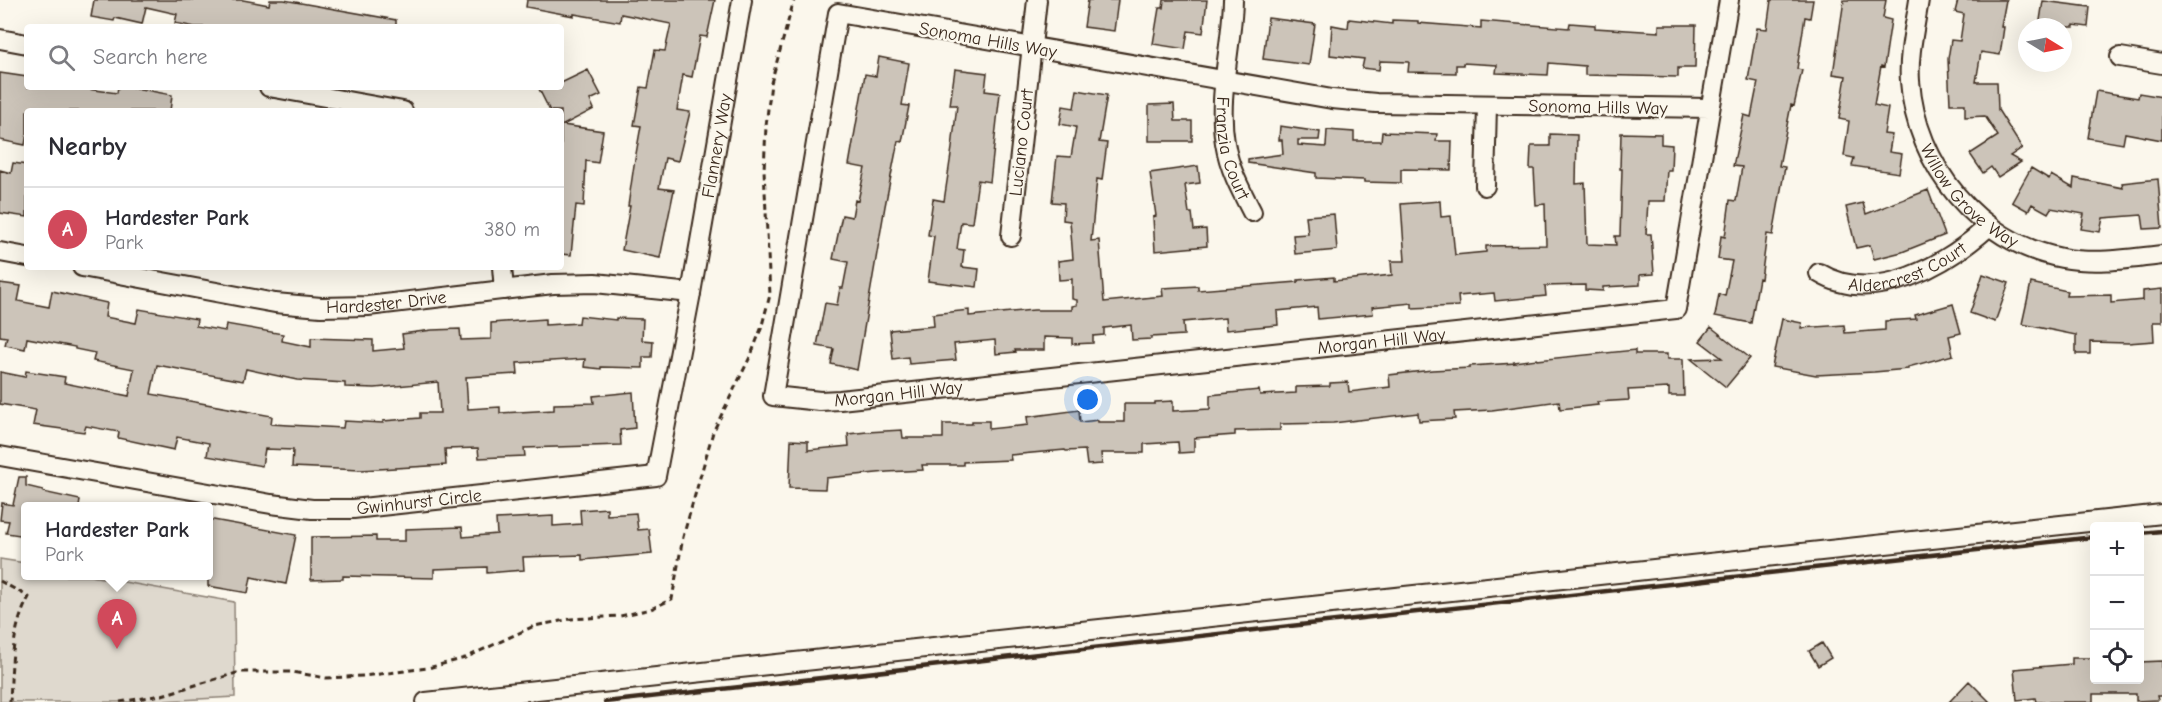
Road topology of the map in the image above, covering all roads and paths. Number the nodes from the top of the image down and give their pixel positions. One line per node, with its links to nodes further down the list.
1 (742, 0): 29 (street, Flannery Way)
2 (794, 0): 13 (path)
3 (1037, 0): 9 (street, Luciano Court)
4 (1233, 0): 12 (street, Franzia Court)
5 (1729, 0): 17 (street, Morgan Hill Way)
6 (1919, 0): 20 (street, Willow Grove Way)
7 (0, 39): 8 (street)
8 (24, 43)
9 (1032, 48): 12 (street, Sonoma Hills Way); 21 (street, Luciano Court); 30 (street, Sonoma Hills Way)
10 (2120, 57): 11 (street)
11 (2162, 64)
12 (1225, 81): 15 (street, Sonoma Hills Way); 19 (street, Franzia Court)
13 (771, 83)
14 (285, 90): 16 (street)
15 (1487, 105): 17 (street, Sonoma Hills Way); 18 (street)
16 (386, 108)
17 (1710, 108): 30 (street, Morgan Hill Way)
18 (1485, 186)
19 (1252, 212)
20 (1989, 226): 23 (street, Willow Grove Way); 27 (street, Aldercrest Court)
21 (1011, 236)
22 (0, 252): 24 (street)
23 (2162, 255)
24 (24, 256)
25 (98, 270): 28 (street, Hardester Drive)
26 (502, 270): 28 (street)
27 (1819, 273)
28 (504, 290): 29 (street, Hardester Drive)
29 (691, 293): 31 (street, Gwinhurst Circle)
30 (773, 396)
31 (0, 456)
32 (2162, 514): 35 (street)
33 (0, 581): 34 (path)
34 (10, 702)
35 (426, 702)

